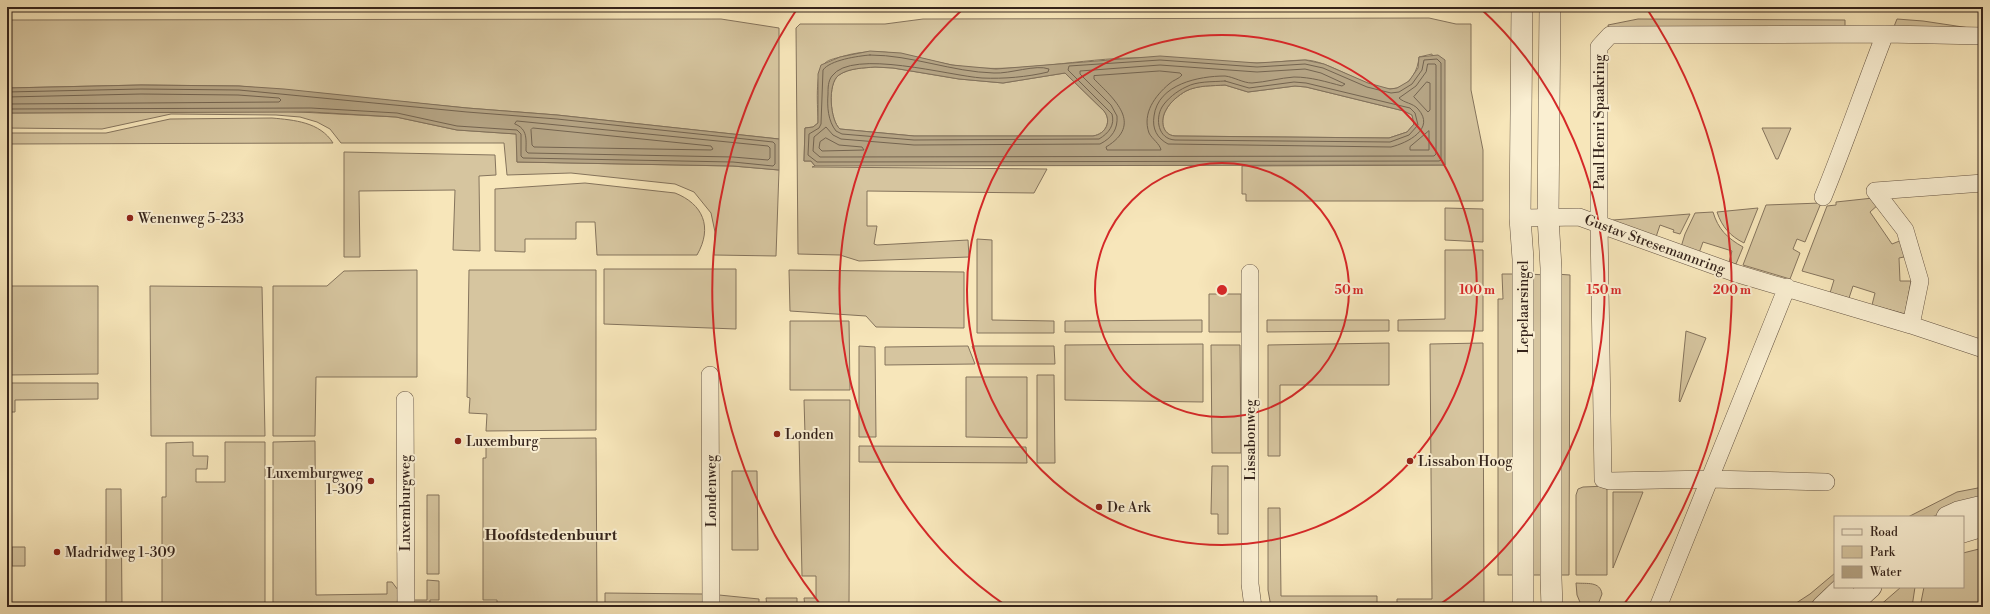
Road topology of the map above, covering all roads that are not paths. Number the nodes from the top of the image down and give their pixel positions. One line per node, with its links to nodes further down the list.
1 (1522, 7): 8 (street, Lepelaarsingel)
2 (1550, 7): 7 (street, Lepelaarsingel)
3 (1885, 34): 4 (street, Paul Henri Spaakring); 6 (street); 9 (street, Paul Henri Spaakring)
4 (1983, 36)
5 (1983, 183): 12 (street)
6 (1823, 197)
7 (1548, 217): 8 (street, Gustav Stresemannring); 9 (street, Gustav Stresemannring); 28 (street, Lepelaarsingel)
8 (1520, 218): 27 (street, Lepelaarsingel)
9 (1599, 224): 11 (street, Gustav Stresemannring); 16 (street, Paul Henri Spaakring)
10 (1250, 273): 26 (street, Lissabonweg)
11 (1787, 287): 12 (street, Gustav Stresemannring); 16 (street)
12 (1911, 325): 13 (street, Gustav Stresemannring)
13 (1983, 349)
14 (710, 375): 25 (street, Londenweg)
15 (405, 400): 24 (street, Luxemburgweg)
16 (1710, 479): 17 (street, Paul Henri Spaakring); 29 (street)
17 (1826, 482)
18 (1983, 506): 19 (street)
19 (1949, 516)
20 (1983, 526): 21 (street)
21 (1964, 532)
22 (1843, 588): 30 (street)
23 (1870, 588): 31 (street)
24 (406, 607)
25 (711, 607)
26 (1253, 607)
27 (1523, 607)
28 (1552, 607)
29 (1658, 607)
30 (1822, 607)
31 (1849, 607)

